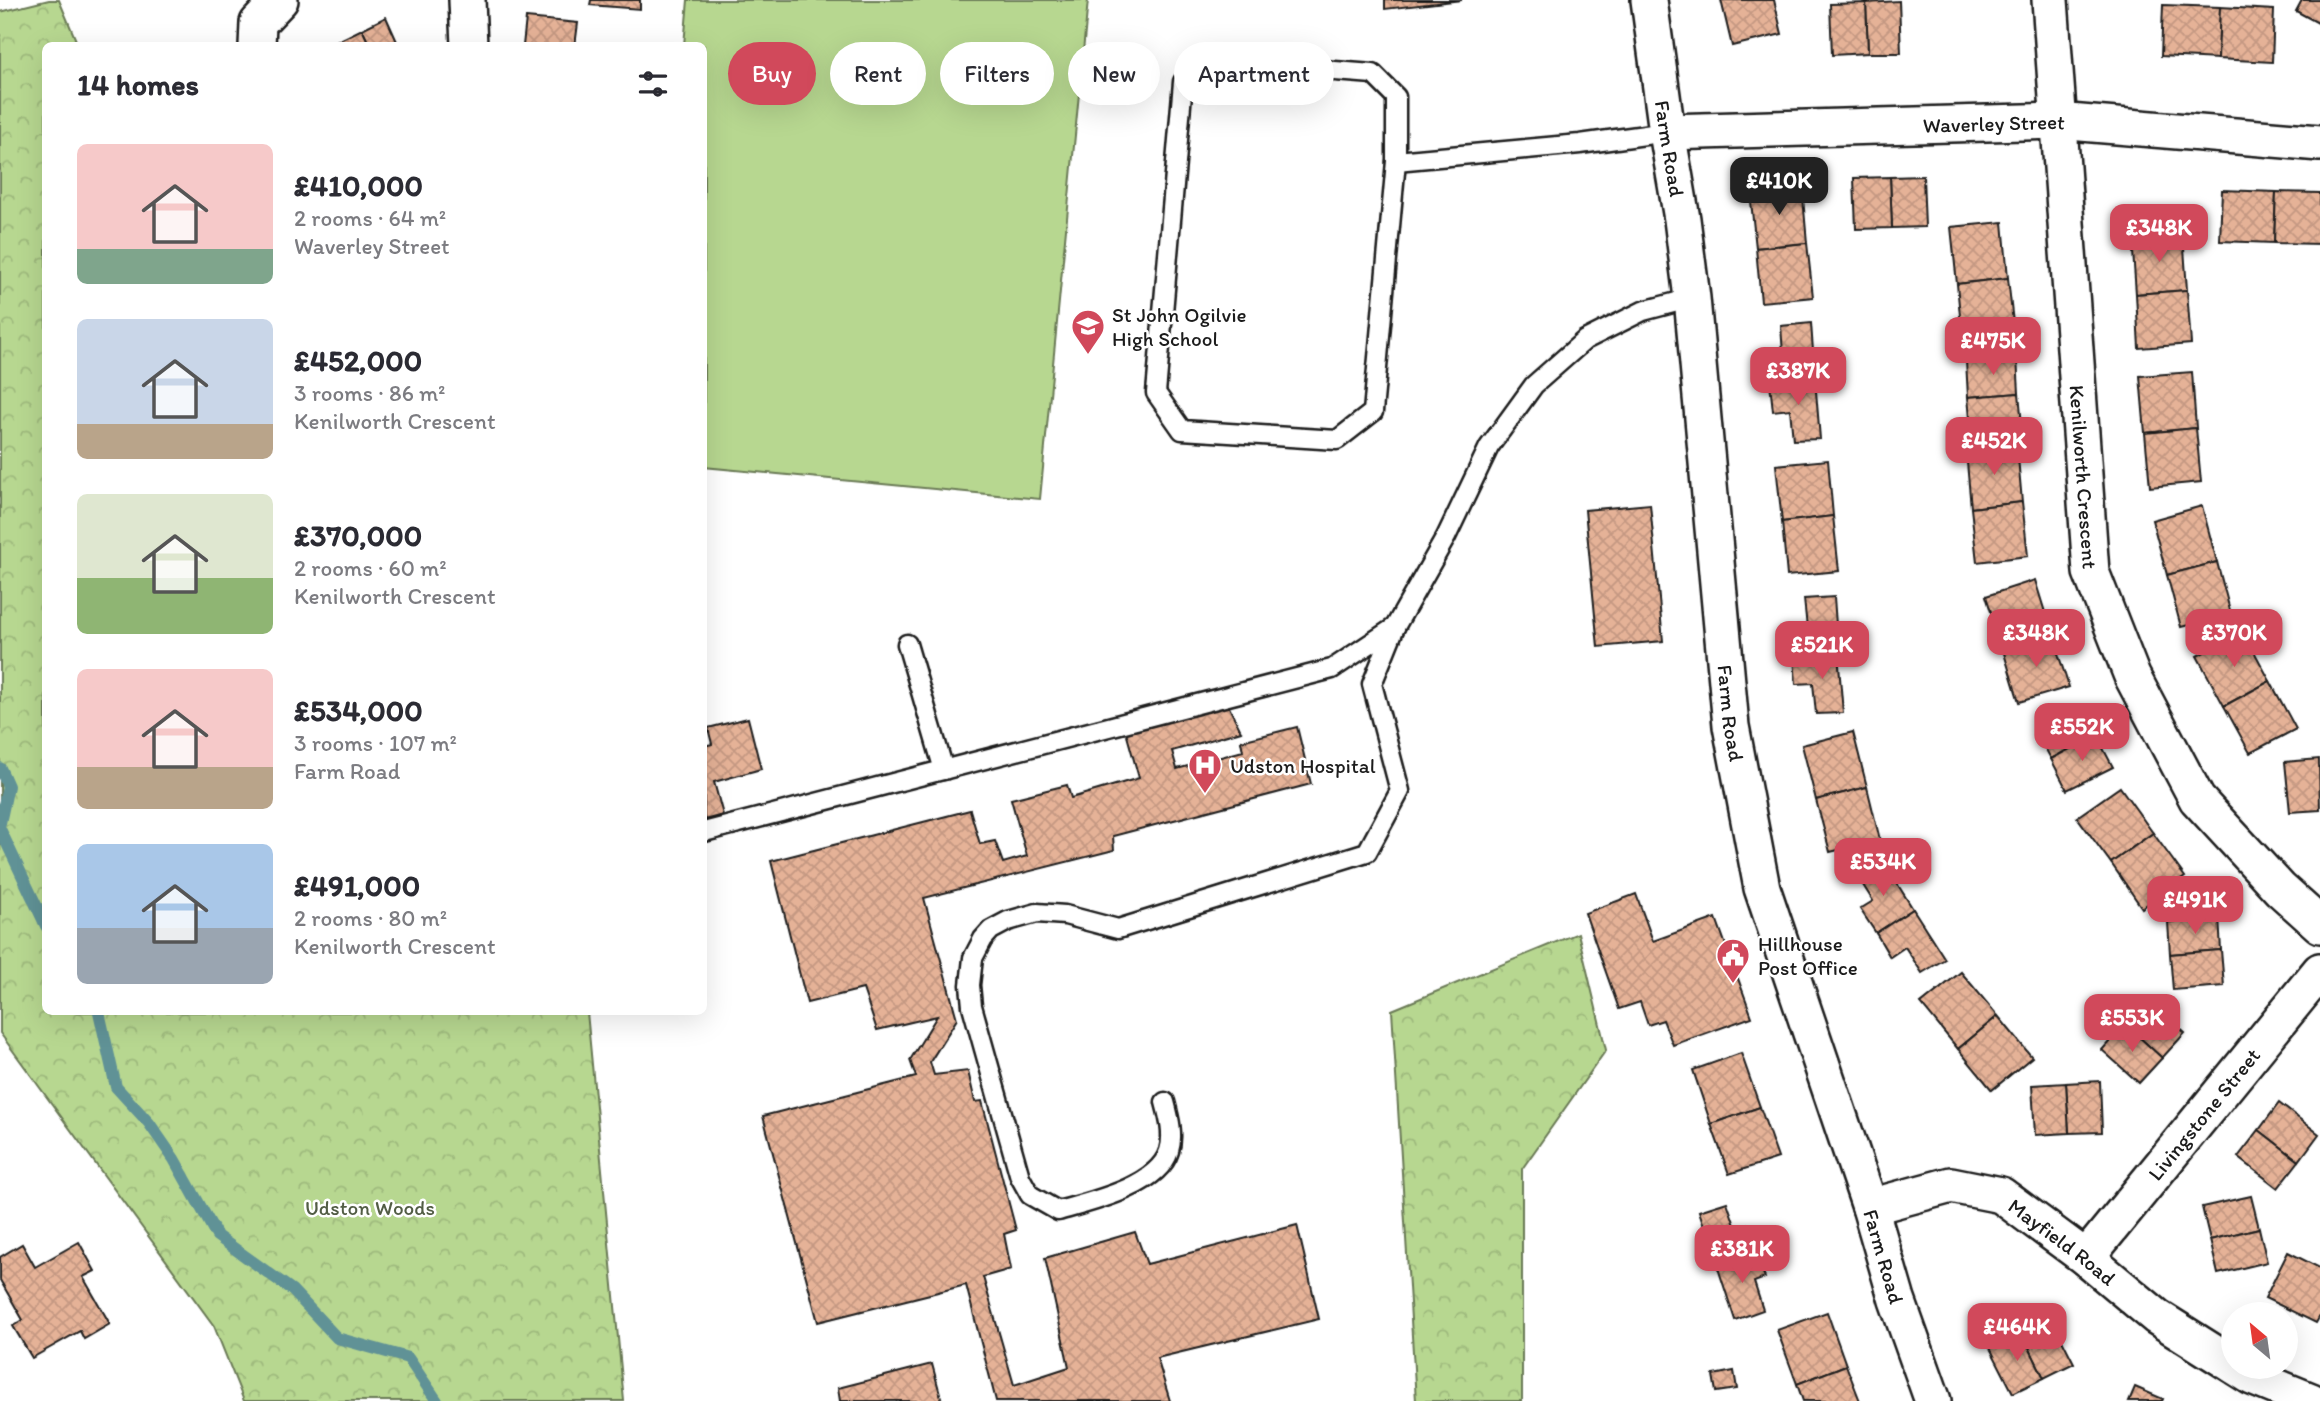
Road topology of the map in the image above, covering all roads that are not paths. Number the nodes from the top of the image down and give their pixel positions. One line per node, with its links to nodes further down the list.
1 (280, 0): 5 (street)
2 (467, 0): 6 (street)
3 (1649, 0): 8 (street, Farm Road)
4 (2050, 0): 7 (street, Kenilworth Crescent)
5 (257, 42)
6 (469, 42)
7 (2057, 121): 8 (street, Waverley Street); 9 (street, Waverley Street); 16 (street, Kenilworth Crescent)
8 (1667, 132): 10 (lane); 11 (street, Farm Road)
9 (2320, 143)
10 (1396, 161): 10 (lane)
11 (1692, 298): 12 (lane); 19 (street, Farm Road)
12 (1395, 628): 14 (lane); 18 (lane)
13 (907, 644): 14 (lane)
14 (944, 770): 15 (lane)
15 (707, 831)
16 (2320, 925)
17 (2320, 971): 20 (street, Livingstone Street)
18 (1165, 1102)
19 (1870, 1207): 20 (street, Mayfield Road); 23 (street, Farm Road)
20 (2086, 1258): 21 (street, Mayfield Road)
21 (2221, 1358)
22 (2257, 1379): 24 (street, Mayfield Road)
23 (1933, 1401)
24 (2311, 1401)

